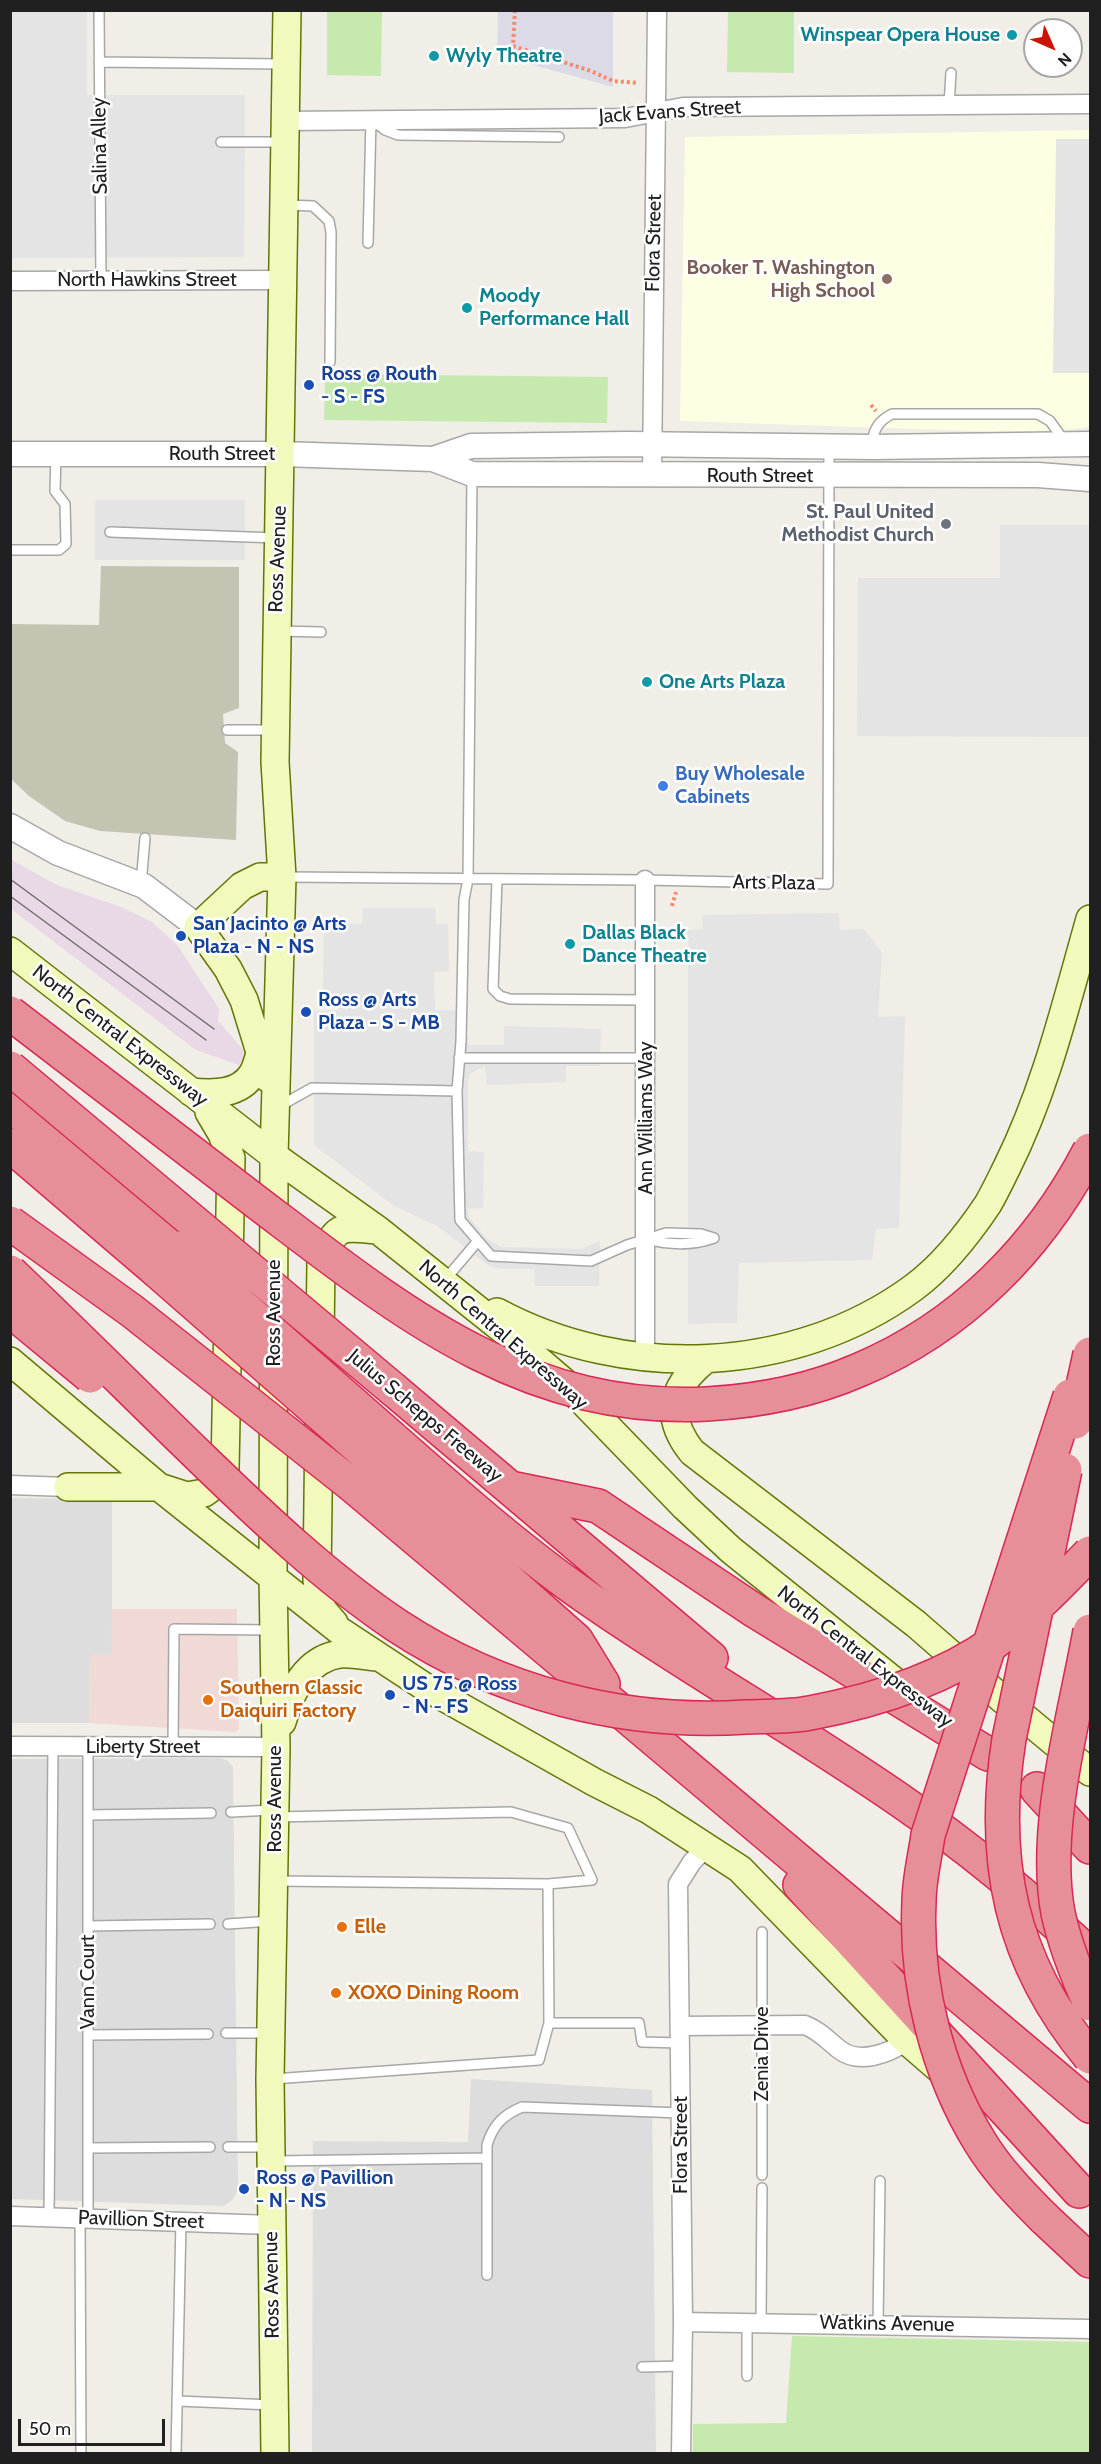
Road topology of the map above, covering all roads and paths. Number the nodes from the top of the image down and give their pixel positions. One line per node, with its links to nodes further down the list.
1 (99, 10): 5 (lane, Salina Alley)
2 (287, 10): 6 (main road, Ross Avenue)
3 (515, 10): 8 (path)
4 (657, 10): 11 (street, Flora Street)
5 (99, 62): 6 (lane); 18 (lane, Salina Alley)
6 (286, 64): 13 (main road, Ross Avenue)
7 (951, 73): 10 (lane)
8 (638, 83)
9 (1090, 104): 10 (street, Jack Evans Street)
10 (950, 105): 11 (street, Jack Evans Street)
11 (657, 112): 12 (street, Jack Evans Street); 22 (street, Flora Street)
12 (371, 119): 13 (street, Jack Evans Street); 14 (lane); 17 (lane)
13 (285, 132): 15 (lane); 16 (main road, Ross Avenue)
14 (559, 137)
15 (221, 142)
16 (284, 205): 19 (main road, Ross Avenue); 21 (lane)
17 (368, 243)
18 (101, 280): 19 (street, North Hawkins Street); 20 (street, North Hawkins Street)
19 (283, 280): 29 (main road, Ross Avenue)
20 (10, 281)
21 (330, 362)
22 (652, 444): 25 (street, Routh Street); 30 (street, Routh Street); 32 (street, Flora Street)
23 (1066, 444): 24 (street, Routh Street); 26 (street, Routh Street); 26 (lane)
24 (1090, 444)
25 (829, 447): 26 (street, Routh Street); 33 (lane, Arts Plaza)
26 (872, 447)
27 (10, 454): 28 (street, Routh Street)
28 (56, 454): 29 (street, Routh Street); 37 (lane)
29 (280, 454): 30 (street, Routh Street); 36 (main road, Ross Avenue)
30 (433, 459): 31 (street, Routh Street)
31 (472, 474): 32 (street, Routh Street); 45 (lane)
32 (652, 475): 33 (street, Routh Street)
33 (829, 476): 34 (street, Routh Street); 47 (lane, Arts Plaza)
34 (1090, 479)
35 (110, 532): 36 (lane)
36 (279, 538): 38 (main road, Ross Avenue)
37 (10, 550)
38 (276, 631): 39 (lane); 41 (main road, Ross Avenue)
39 (321, 632)
40 (227, 730): 41 (lane)
41 (275, 730): 44 (main road, Ross Avenue)
42 (10, 826): 48 (street)
43 (145, 838): 48 (lane)
44 (282, 877): 45 (lane, Arts Plaza); 50 (main road); 61 (main road, Ross Avenue)
45 (468, 879): 46 (lane, Arts Plaza); 55 (lane)
46 (497, 879): 47 (lane, Arts Plaza); 52 (lane)
47 (645, 880): 52 (street, Ann Williams Way)
48 (141, 885): 50 (street)
49 (1090, 919): 75 (main road)
50 (198, 927): 54 (main road, Ross Avenue)
51 (10, 951): 59 (main road, North Central Expressway)
52 (646, 1000): 56 (street, Ann Williams Way)
53 (10, 1013): 63 (highway, bridge)
54 (261, 1049): 59 (main road); 61 (main road, Ross Avenue)
55 (459, 1058): 56 (lane); 58 (lane)
56 (646, 1058): 67 (street, Ann Williams Way)
57 (10, 1068): 82 (highway, Julius Schepps Freeway, bridge)
58 (457, 1091): 61 (lane); 68 (lane)
59 (197, 1096): 64 (main road, North Central Expressway); 81 (main road)
60 (10, 1104): 69 (highway)
61 (276, 1108): 64 (main road, Ross Avenue)
62 (10, 1145): 69 (highway)
63 (1090, 1150)
64 (274, 1156): 66 (main road, North Central Expressway); 85 (main road, Ross Avenue)
65 (10, 1223): 90 (highway, bridge)
66 (378, 1230): 71 (main road, North Central Expressway); 87 (main road)
67 (646, 1239): 67 (lane); 68 (lane); 74 (street, Ann Williams Way)
68 (477, 1242): 71 (lane)
69 (166, 1259): 78 (highway, bridge)
70 (10, 1272): 83 (highway, bridge)
71 (443, 1283): 74 (main road); 97 (main road, North Central Expressway)
72 (10, 1310): 83 (highway, bridge)
73 (1090, 1353): 125 (highway, bridge); 143 (highway, bridge)
74 (645, 1357): 75 (main road)
75 (705, 1360): 99 (main road)
76 (10, 1361): 77 (main road)
77 (95, 1433): 80 (main road); 81 (main road)
78 (383, 1449): 90 (highway); 98 (highway)
79 (10, 1485): 80 (street)
80 (68, 1487): 81 (main road)
81 (159, 1487): 85 (main road)
82 (511, 1488): 97 (highway); 98 (highway, Julius Schepps Freeway)
83 (264, 1519): 84 (highway, bridge)
84 (1090, 1553)
85 (273, 1578): 86 (main road, Ross Avenue); 87 (main road)
86 (274, 1630): 94 (lane); 95 (main road, Ross Avenue)
87 (340, 1631): 89 (main road)
88 (1090, 1631): 116 (highway, bridge)
89 (380, 1658): 95 (main road); 106 (main road)
90 (619, 1711): 96 (highway)
91 (10, 1746): 92 (street, Liberty Street)
92 (53, 1747): 93 (street, Liberty Street); 139 (lane)
93 (88, 1747): 94 (street, Liberty Street); 104 (lane, Vann Court)
94 (173, 1747): 95 (street, Liberty Street)
95 (276, 1747): 103 (main road, Ross Avenue)
96 (670, 1754): 127 (highway); 137 (highway)
97 (988, 1754): 100 (main road, North Central Expressway)
98 (842, 1761): 115 (highway)
99 (1090, 1772)
100 (1037, 1789): 105 (main road, North Central Expressway); 107 (highway)
101 (231, 1812): 103 (lane)
102 (211, 1813): 104 (lane)
103 (275, 1813): 108 (main road, Ross Avenue); 109 (lane)
104 (88, 1815): 113 (lane, Vann Court)
105 (1090, 1828)
106 (706, 1846): 123 (street, Flora Street); 124 (main road)
107 (1090, 1847)
108 (274, 1881): 109 (lane); 110 (main road, Ross Avenue)
109 (548, 1884): 117 (lane)
110 (274, 1921): 112 (lane); 120 (main road, Ross Avenue)
111 (210, 1924): 113 (lane)
112 (228, 1924)
113 (88, 1926): 122 (lane, Vann Court)
114 (762, 1932): 118 (lane, Zenia Drive)
115 (1090, 1955)
116 (1090, 2004)
117 (549, 2023): 123 (lane); 126 (lane)
118 (762, 2026): 123 (street); 124 (street); 134 (lane, Zenia Drive)
119 (226, 2033): 120 (lane)
120 (273, 2033): 126 (main road, Ross Avenue)
121 (207, 2034): 122 (lane)
122 (88, 2035): 131 (lane, Vann Court)
123 (681, 2035): 128 (street, Flora Street)
124 (907, 2041): 137 (main road)
125 (1090, 2057)
126 (270, 2079): 132 (main road, Ross Avenue)
127 (1090, 2106)
128 (681, 2113): 133 (lane); 145 (street, Flora Street)
129 (210, 2147): 131 (lane)
130 (228, 2147): 132 (lane)
131 (88, 2148): 140 (lane, Vann Court)
132 (272, 2154): 133 (lane); 142 (main road, Ross Avenue)
133 (487, 2158): 144 (lane)
134 (762, 2175)
135 (880, 2181): 147 (lane)
136 (762, 2188): 146 (lane)
137 (1085, 2197)
138 (10, 2216): 139 (street, Pavillion Street)
139 (49, 2216): 140 (street, Pavillion Street)
140 (84, 2217): 141 (street, Pavillion Street); 154 (lane, Vann Court)
141 (181, 2221): 142 (street, Pavillion Street); 152 (lane)
142 (271, 2225): 153 (main road, Ross Avenue)
143 (1090, 2261)
144 (487, 2275)
145 (683, 2322): 146 (street, Watkins Avenue); 149 (street, Flora Street)
146 (754, 2322): 147 (street, Watkins Avenue); 151 (lane)
147 (878, 2324): 148 (street, Watkins Avenue)
148 (1090, 2329)
149 (682, 2366): 150 (lane); 157 (street, Flora Street)
150 (642, 2367)
151 (747, 2376)
152 (178, 2401): 153 (lane); 155 (lane)
153 (274, 2405): 156 (main road, Ross Avenue)
154 (81, 2454)
155 (176, 2454)
156 (275, 2454)
157 (681, 2454)

